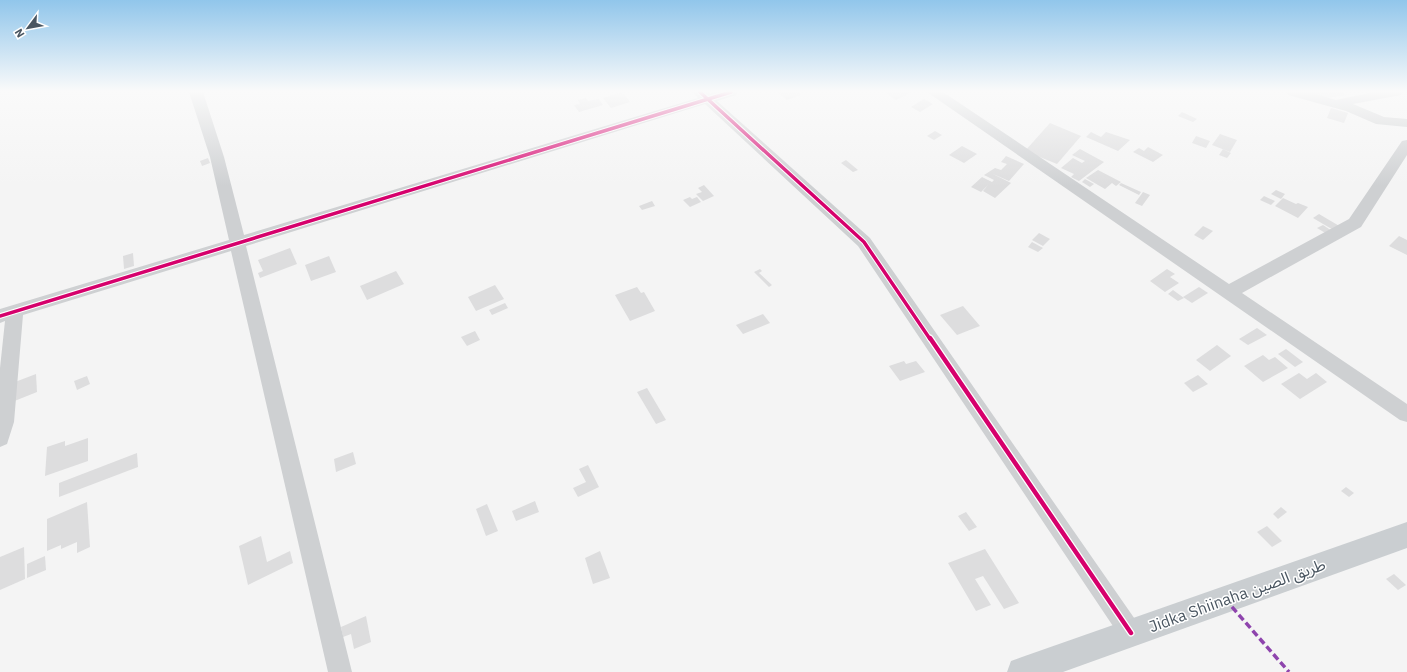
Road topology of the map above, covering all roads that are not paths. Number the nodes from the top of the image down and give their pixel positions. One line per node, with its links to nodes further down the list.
1 (206, 123): 6 (street)
2 (616, 123): 6 (street)
3 (734, 123): 12 (street)
4 (980, 123): 7 (street)
5 (1407, 144): 7 (street)
6 (237, 242): 8 (street); 13 (street)
7 (1229, 292): 9 (street)
8 (8, 313): 10 (street)
9 (1407, 414)
10 (0, 438)
11 (1407, 535): 12 (main road, Jidka Shiinaha طريق الصين)
12 (1131, 633): 14 (main road, Jidka Shiinaha طريق الصين)
13 (340, 672)
14 (1022, 672)

